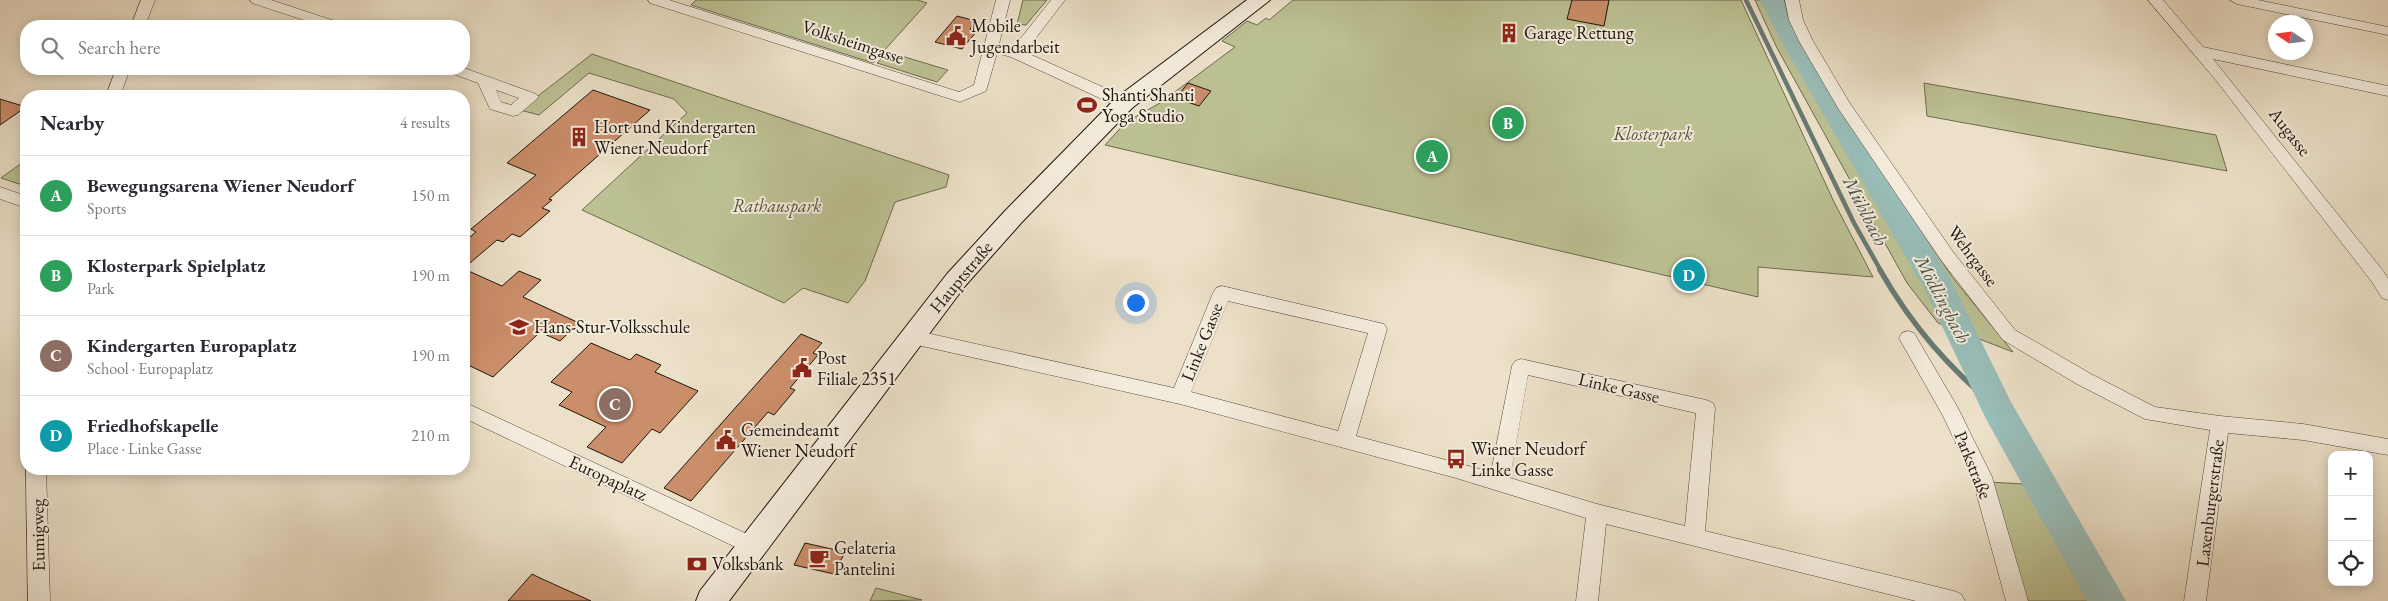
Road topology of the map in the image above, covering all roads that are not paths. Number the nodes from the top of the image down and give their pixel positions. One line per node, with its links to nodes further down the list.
1 (148, 0): 10 (street)
2 (257, 0): 11 (street)
3 (655, 0): 13 (street, Volksheimgasse)
4 (1003, 0): 13 (street)
5 (1058, 0): 15 (street)
6 (1260, 0): 21 (street, Hauptstraße)
7 (1792, 0): 29 (street, Wehrgasse)
8 (2155, 0): 14 (street, Augasse)
9 (2237, 0): 12 (street)
10 (140, 20)
11 (318, 20)
12 (2388, 32)
13 (992, 47): 15 (street)
14 (2199, 50): 20 (street); 24 (street, Augasse)
15 (1016, 54): 21 (street)
16 (121, 75): 19 (street)
17 (470, 75): 18 (street)
18 (484, 80)
19 (114, 90)
20 (2388, 91)
21 (1124, 104): 25 (street, Hauptstraße)
22 (0, 193): 23 (street)
23 (20, 200)
24 (2388, 293)
25 (913, 337): 27 (street, Linke Gasse); 36 (street, Hauptstraße)
26 (1908, 338): 41 (street, Parkstraße)
27 (1180, 397): 30 (street, Linke Gasse); 30 (street, Linke Gasse)
28 (470, 413): 36 (street, Europaplatz)
29 (2220, 424): 31 (street, Laxenburgerstraße); 42 (street, Laxenburgerstraße)
30 (1345, 440): 33 (street, Linke Gasse)
31 (2388, 447)
32 (36, 475): 37 (street, Eumigweg)
33 (1499, 482): 34 (street, Linke Gasse); 35 (street, Linke Gasse)
34 (1597, 513): 35 (street, Linke Gasse); 39 (street)
35 (1694, 538): 40 (street, Linke Gasse)
36 (753, 546): 38 (street, Hauptstraße)
37 (39, 601)
38 (711, 601)
39 (1587, 601)
40 (1954, 601)
41 (2017, 601)
42 (2196, 601)

